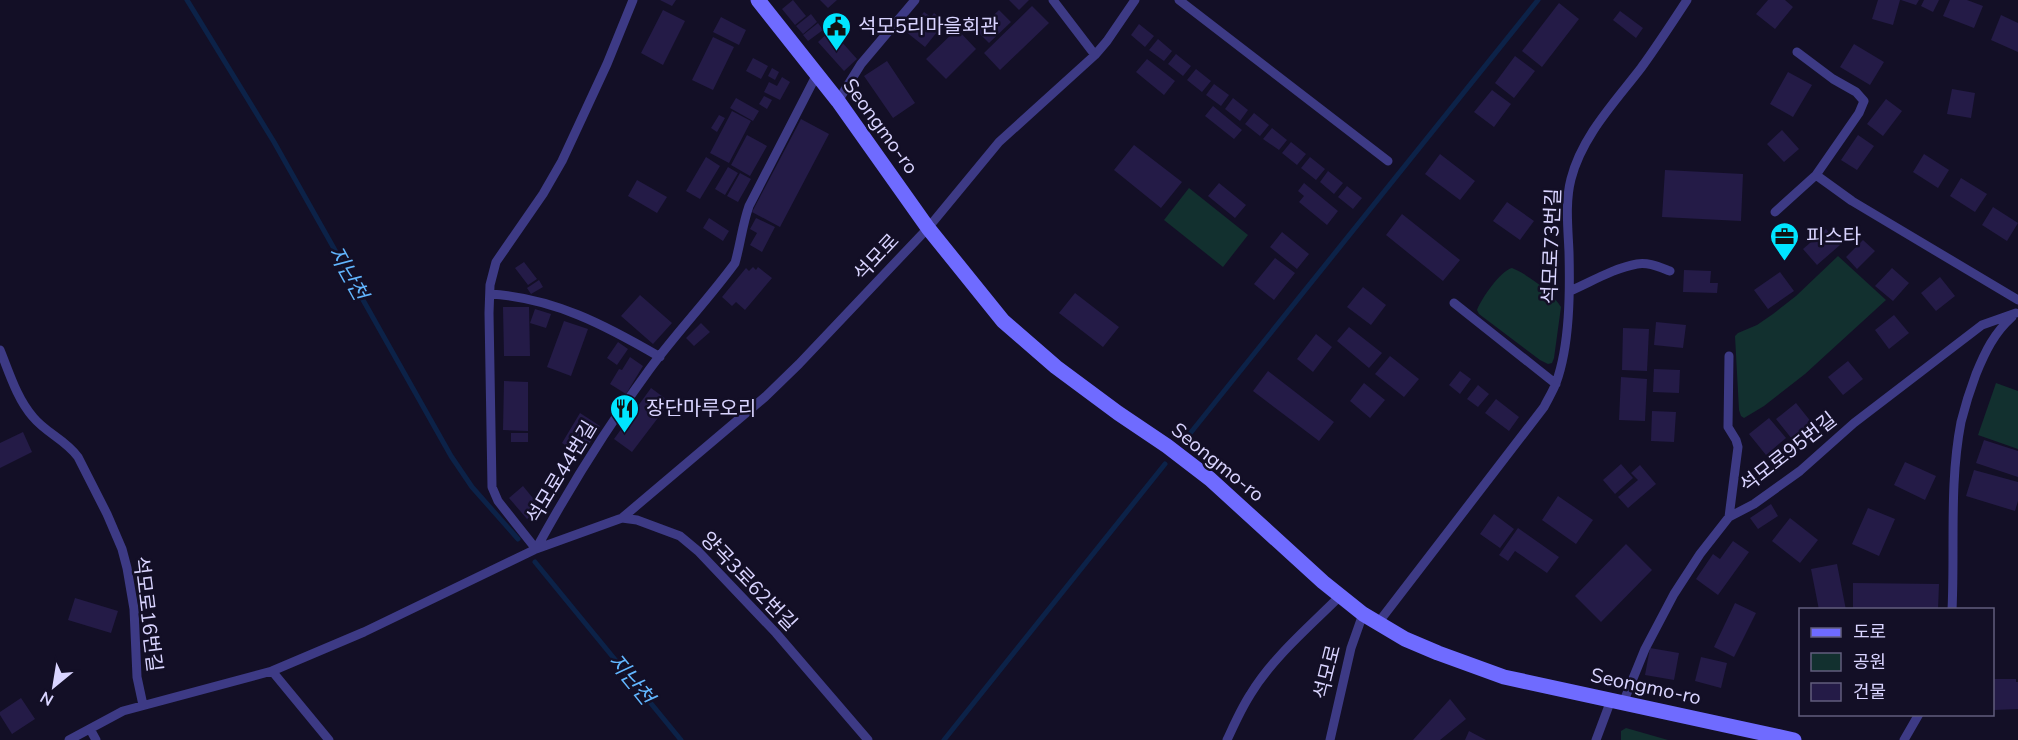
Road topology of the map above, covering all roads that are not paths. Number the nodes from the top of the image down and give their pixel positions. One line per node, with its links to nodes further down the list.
1 (633, 0): 18 (lane)
2 (758, 0): 10 (street, Seongmo-ro)
3 (915, 0): 11 (lane)
4 (1053, 0): 9 (lane)
5 (1135, 0): 9 (lane, 석모로)
6 (1179, 0): 12 (lane)
7 (1687, 0): 17 (lane, 석모로73번길)
8 (1797, 52): 13 (lane)
9 (1095, 55): 15 (lane, 석모로)
10 (817, 74): 11 (street, Seongmo-ro); 24 (lane, 석모로44번길)
11 (838, 100): 15 (street, Seongmo-ro)
12 (1388, 161)
13 (1816, 175): 14 (lane); 19 (lane)
14 (1775, 212)
15 (928, 228): 27 (lane, 석모로); 29 (street, Seongmo-ro)
16 (1670, 271): 17 (lane)
17 (1570, 291): 25 (lane, 석모로73번길)
18 (490, 294): 24 (lane); 28 (lane)
19 (2018, 300)
20 (1454, 303): 25 (lane)
21 (2017, 313): 26 (lane, 석모로95번길); 30 (lane, 석모로95번길)
22 (0, 350): 35 (lane, 석모로16번길)
23 (1729, 356): 26 (lane)
24 (660, 357): 28 (lane, 석모로44번길)
25 (1556, 384): 32 (lane, 석모로73번길)
26 (1729, 517): 34 (lane, 석모로95번길)
27 (622, 518): 28 (lane); 41 (lane, 양곡3로62번길)
28 (536, 549): 33 (lane, 석모로44번길)
29 (1340, 596): 31 (street, Seongmo-ro); 42 (lane)
30 (1952, 608)
31 (1363, 614): 32 (street, Seongmo-ro); 43 (lane, 석모로)
32 (1378, 623): 34 (street, Seongmo-ro)
33 (272, 670): 35 (lane, 석모로44번길); 40 (lane)
34 (1617, 701): 44 (lane, 석모로95번길); 45 (street, Seongmo-ro)
35 (143, 705): 37 (lane, 석모로44번길)
36 (1918, 716): 46 (lane)
37 (90, 729): 38 (lane, 석모로44번길); 39 (lane)
38 (69, 740)
39 (96, 740)
40 (329, 740)
41 (868, 740)
42 (1227, 740)
43 (1330, 740)
44 (1596, 740)
45 (1794, 740)
46 (1904, 740)

